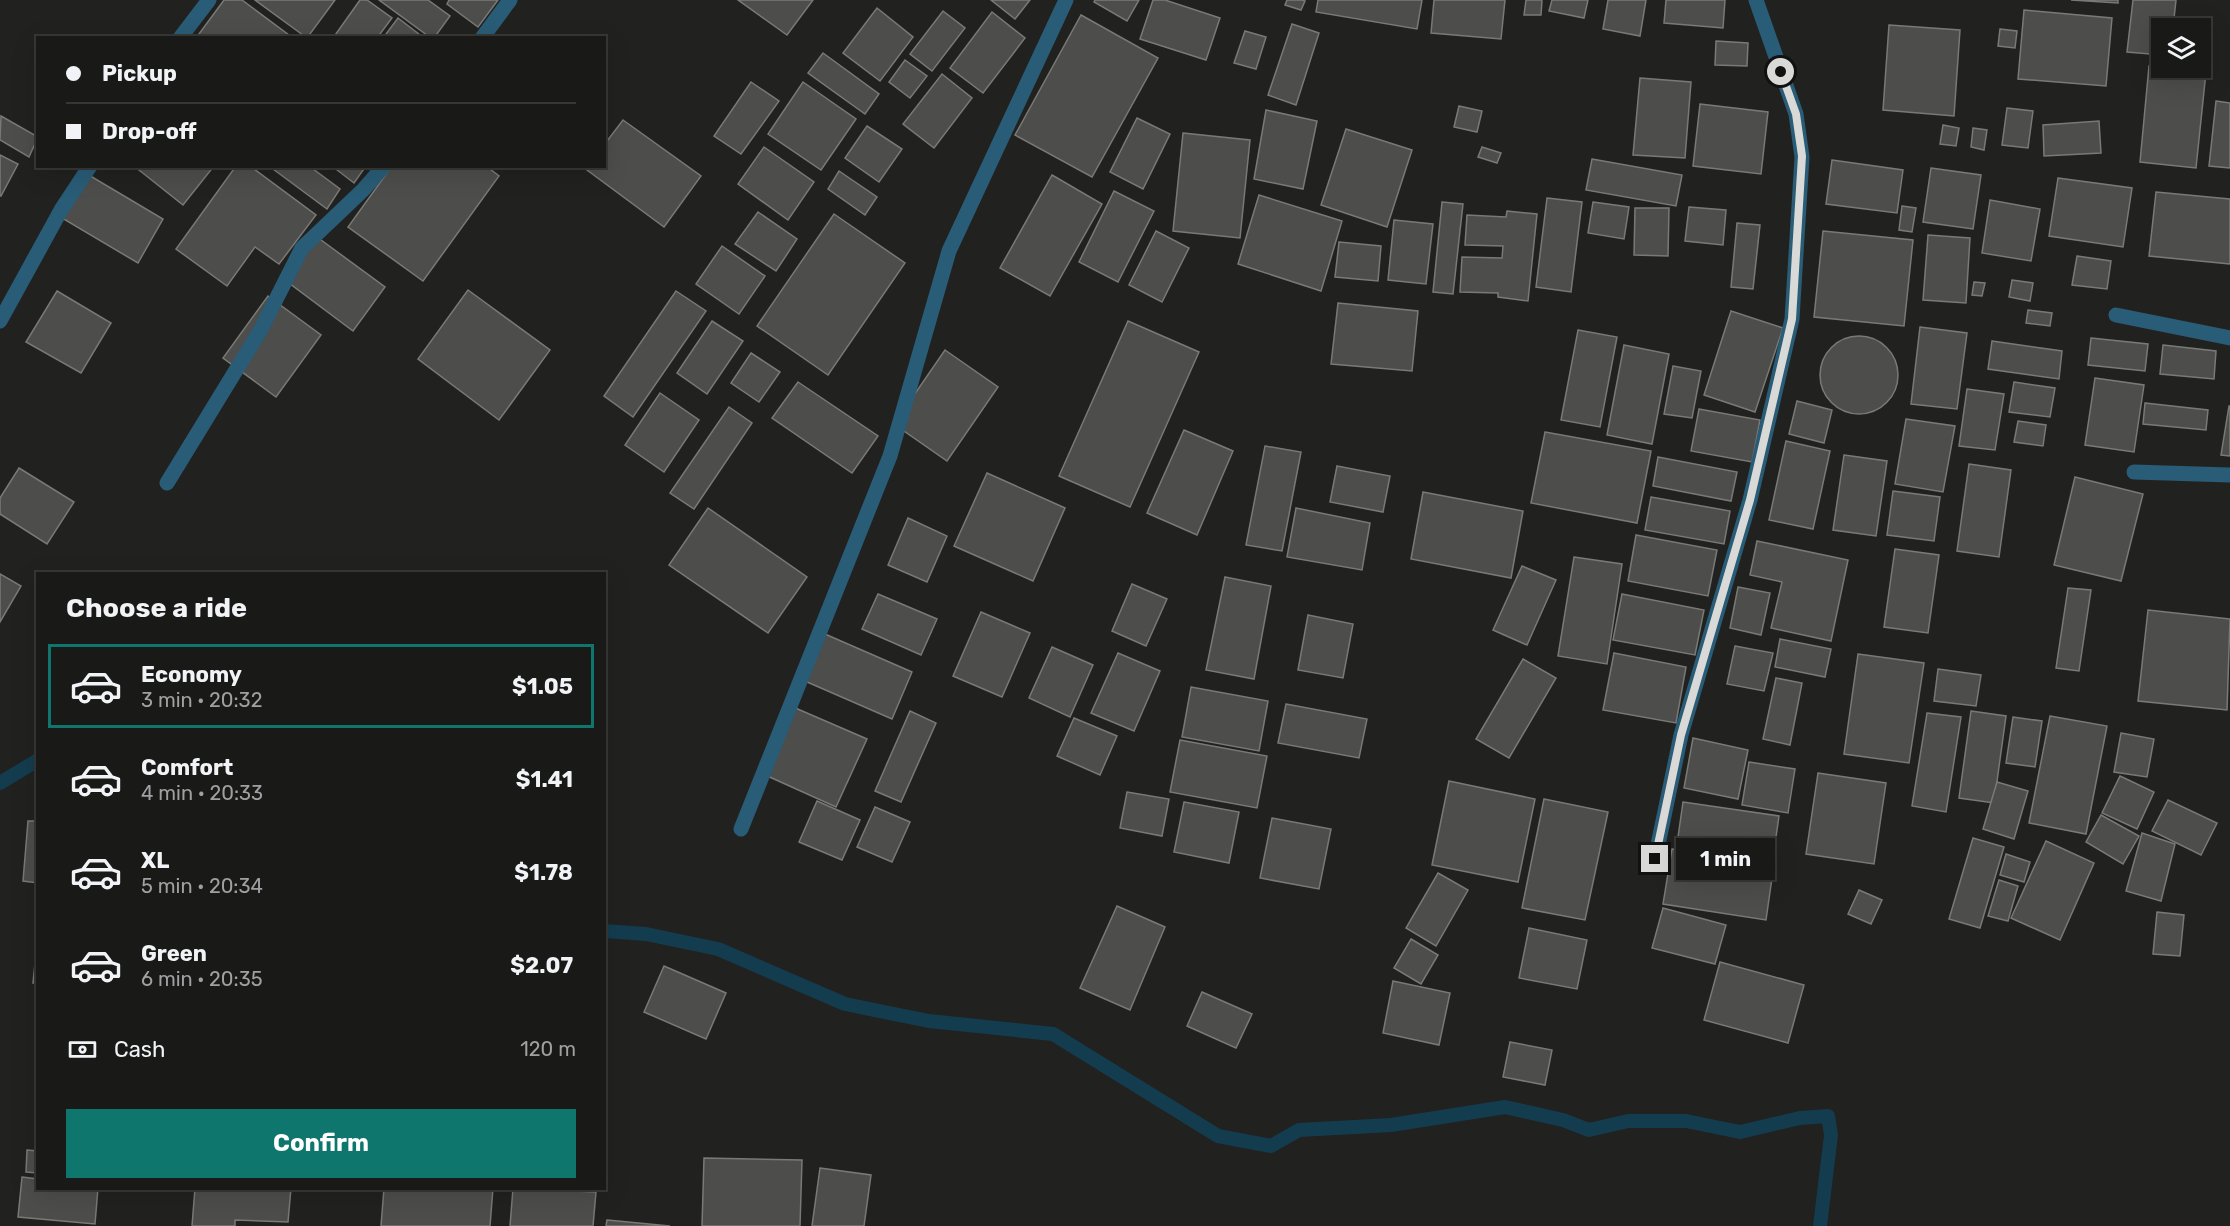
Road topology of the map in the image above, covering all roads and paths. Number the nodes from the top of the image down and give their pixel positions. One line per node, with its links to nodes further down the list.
1 (209, 0): 5 (street)
2 (510, 0): 6 (street)
3 (1066, 0): 15 (street)
4 (1756, 0): 16 (street)
5 (182, 36)
6 (483, 36)
7 (89, 168): 10 (street)
8 (382, 168): 14 (street)
9 (2116, 315): 11 (street)
10 (0, 321)
11 (2230, 338)
12 (2134, 472): 13 (street)
13 (2230, 475)
14 (167, 483)
15 (741, 829)
16 (1655, 859)

